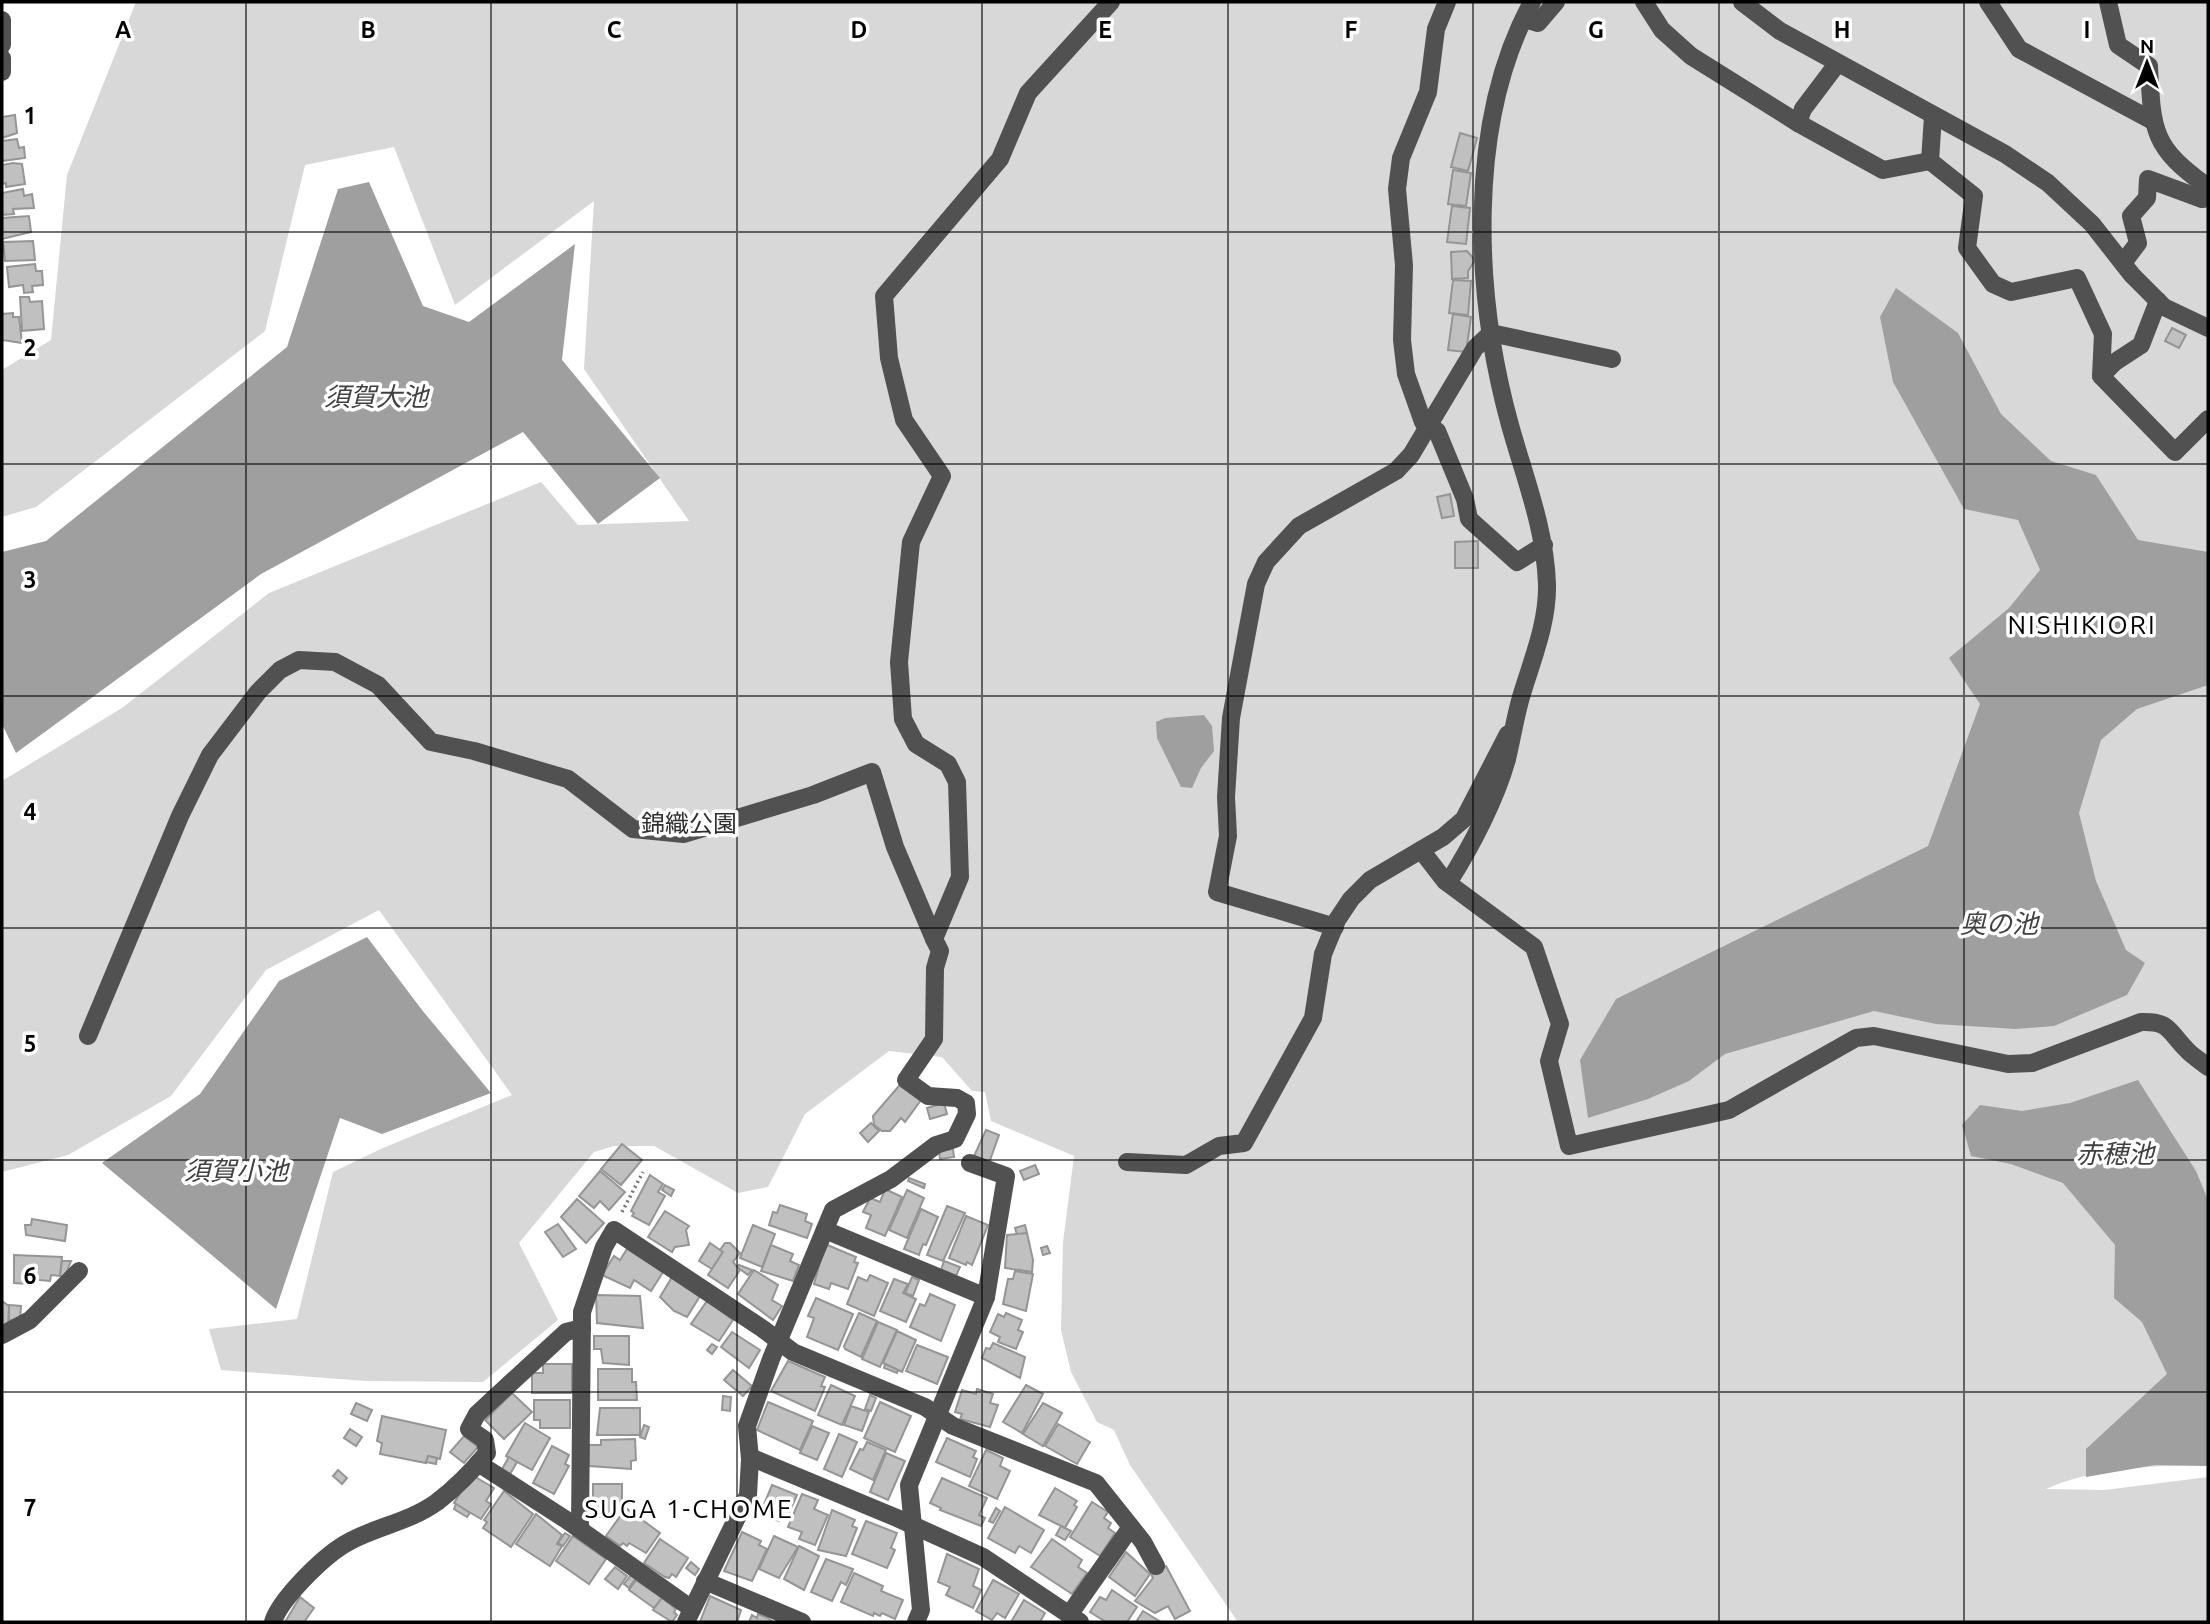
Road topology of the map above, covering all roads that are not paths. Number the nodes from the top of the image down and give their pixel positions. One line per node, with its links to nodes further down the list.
1 (1111, 2): 34 (street)
2 (1447, 2): 28 (street)
3 (1532, 2): 9 (street)
4 (1556, 2): 9 (street)
5 (1644, 2): 17 (street)
6 (1742, 2): 13 (street)
7 (1988, 2): 16 (street)
8 (2108, 2): 16 (street)
9 (1524, 19): 24 (street)
10 (2, 20): 11 (street)
11 (2, 46)
12 (2, 58): 14 (street)
13 (1837, 64): 15 (street); 17 (street)
14 (2, 72)
15 (1933, 116): 18 (street); 21 (street)
16 (2153, 121): 19 (street)
17 (1798, 123): 18 (street)
18 (1930, 161): 26 (street)
19 (2208, 187)
20 (2208, 198): 21 (street)
21 (2123, 263): 22 (street)
22 (2158, 300): 23 (street); 26 (street)
23 (2208, 328)
24 (1490, 333): 25 (street); 28 (street); 29 (street)
25 (1612, 359)
26 (2102, 376): 27 (street)
27 (2208, 419)
28 (1429, 425): 29 (street); 33 (street)
29 (1544, 545): 30 (street)
30 (1512, 728): 31 (street); 32 (street)
31 (1421, 850): 32 (street); 33 (street)
32 (1448, 883): 36 (street)
33 (1335, 927): 37 (street)
34 (934, 940): 35 (street); 39 (street)
35 (88, 1036)
36 (2208, 1067)
37 (1127, 1162)
38 (970, 1163): 41 (street)
39 (825, 1230): 41 (street); 44 (street)
40 (79, 1271): 43 (street)
41 (986, 1297): 45 (street)
42 (582, 1328): 44 (street); 47 (street); 50 (street)
43 (2, 1335)
44 (779, 1341): 45 (street); 46 (street)
45 (938, 1416): 48 (street); 49 (street)
46 (750, 1457): 48 (street); 52 (street)
47 (478, 1463): 50 (street); 55 (street)
48 (912, 1524): 54 (street); 57 (street)
49 (1131, 1527): 51 (street); 54 (street)
50 (580, 1529): 53 (street)
51 (1156, 1566)
52 (705, 1581): 53 (street); 56 (street)
53 (689, 1616)
54 (1074, 1619)
55 (273, 1622)
56 (802, 1622)
57 (916, 1622)

